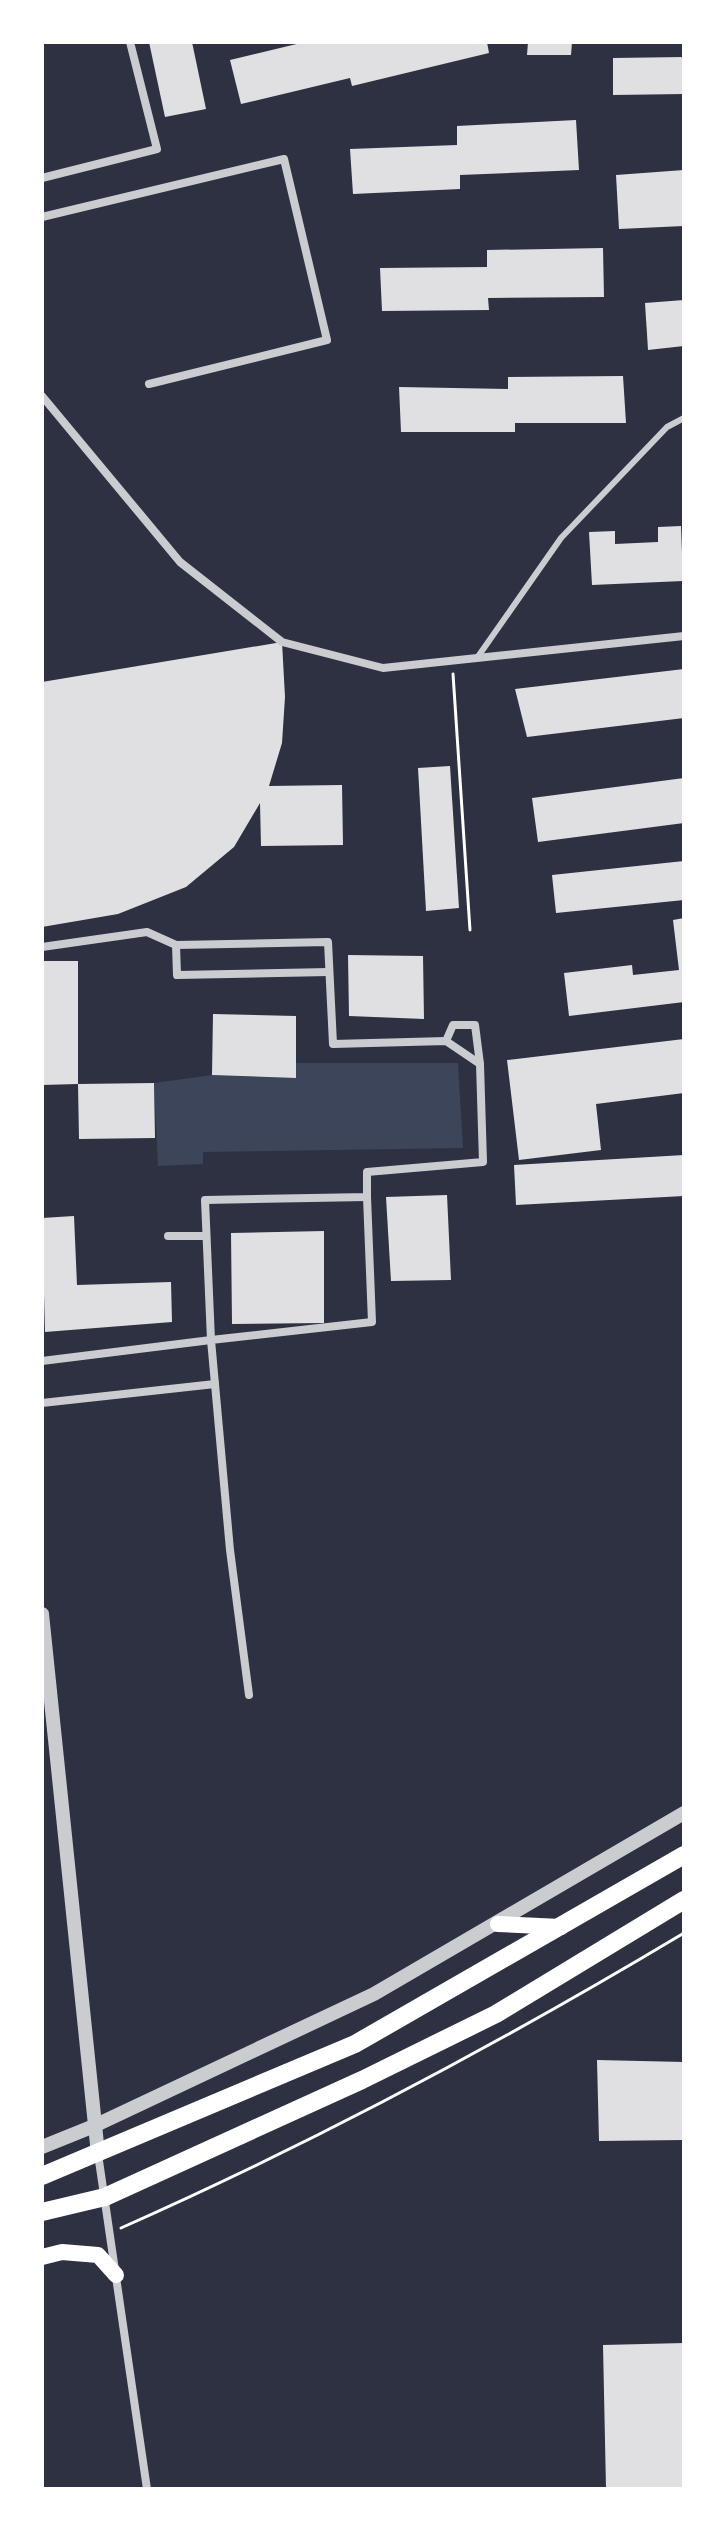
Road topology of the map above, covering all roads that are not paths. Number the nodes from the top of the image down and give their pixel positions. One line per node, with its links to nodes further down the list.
1 (130, 42): 2 (street)
2 (42, 178)
3 (42, 217): 4 (street)
4 (149, 384)
5 (42, 396): 8 (street)
6 (684, 418): 8 (lane)
7 (684, 636): 8 (street)
8 (477, 658)
9 (176, 945): 10 (street); 11 (street); 11 (street)
10 (42, 947)
11 (329, 972): 12 (street)
12 (446, 1041): 13 (street); 13 (street)
13 (480, 1064): 14 (street)
14 (367, 1197): 16 (street); 17 (street)
15 (168, 1236): 16 (street)
16 (206, 1236): 17 (street)
17 (211, 1340): 18 (street); 19 (street)
18 (42, 1361)
19 (215, 1384): 20 (street); 22 (street)
20 (42, 1403)
21 (42, 1614): 23 (street)
22 (249, 1695)
23 (58, 1755): 24 (street); 30 (street)
24 (42, 1758)
25 (684, 1813): 28 (street)
26 (684, 1855): 29 (main road)
27 (684, 1900): 34 (main road)
28 (498, 1924): 29 (main road); 30 (street)
29 (563, 1927): 32 (main road)
30 (94, 2126): 31 (street); 32 (street)
31 (42, 2147)
32 (98, 2154): 33 (main road); 34 (street)
33 (42, 2176)
34 (105, 2197): 35 (main road); 37 (street)
35 (42, 2212)
36 (42, 2257): 37 (main road)
37 (116, 2275): 38 (street)
38 (147, 2489)

